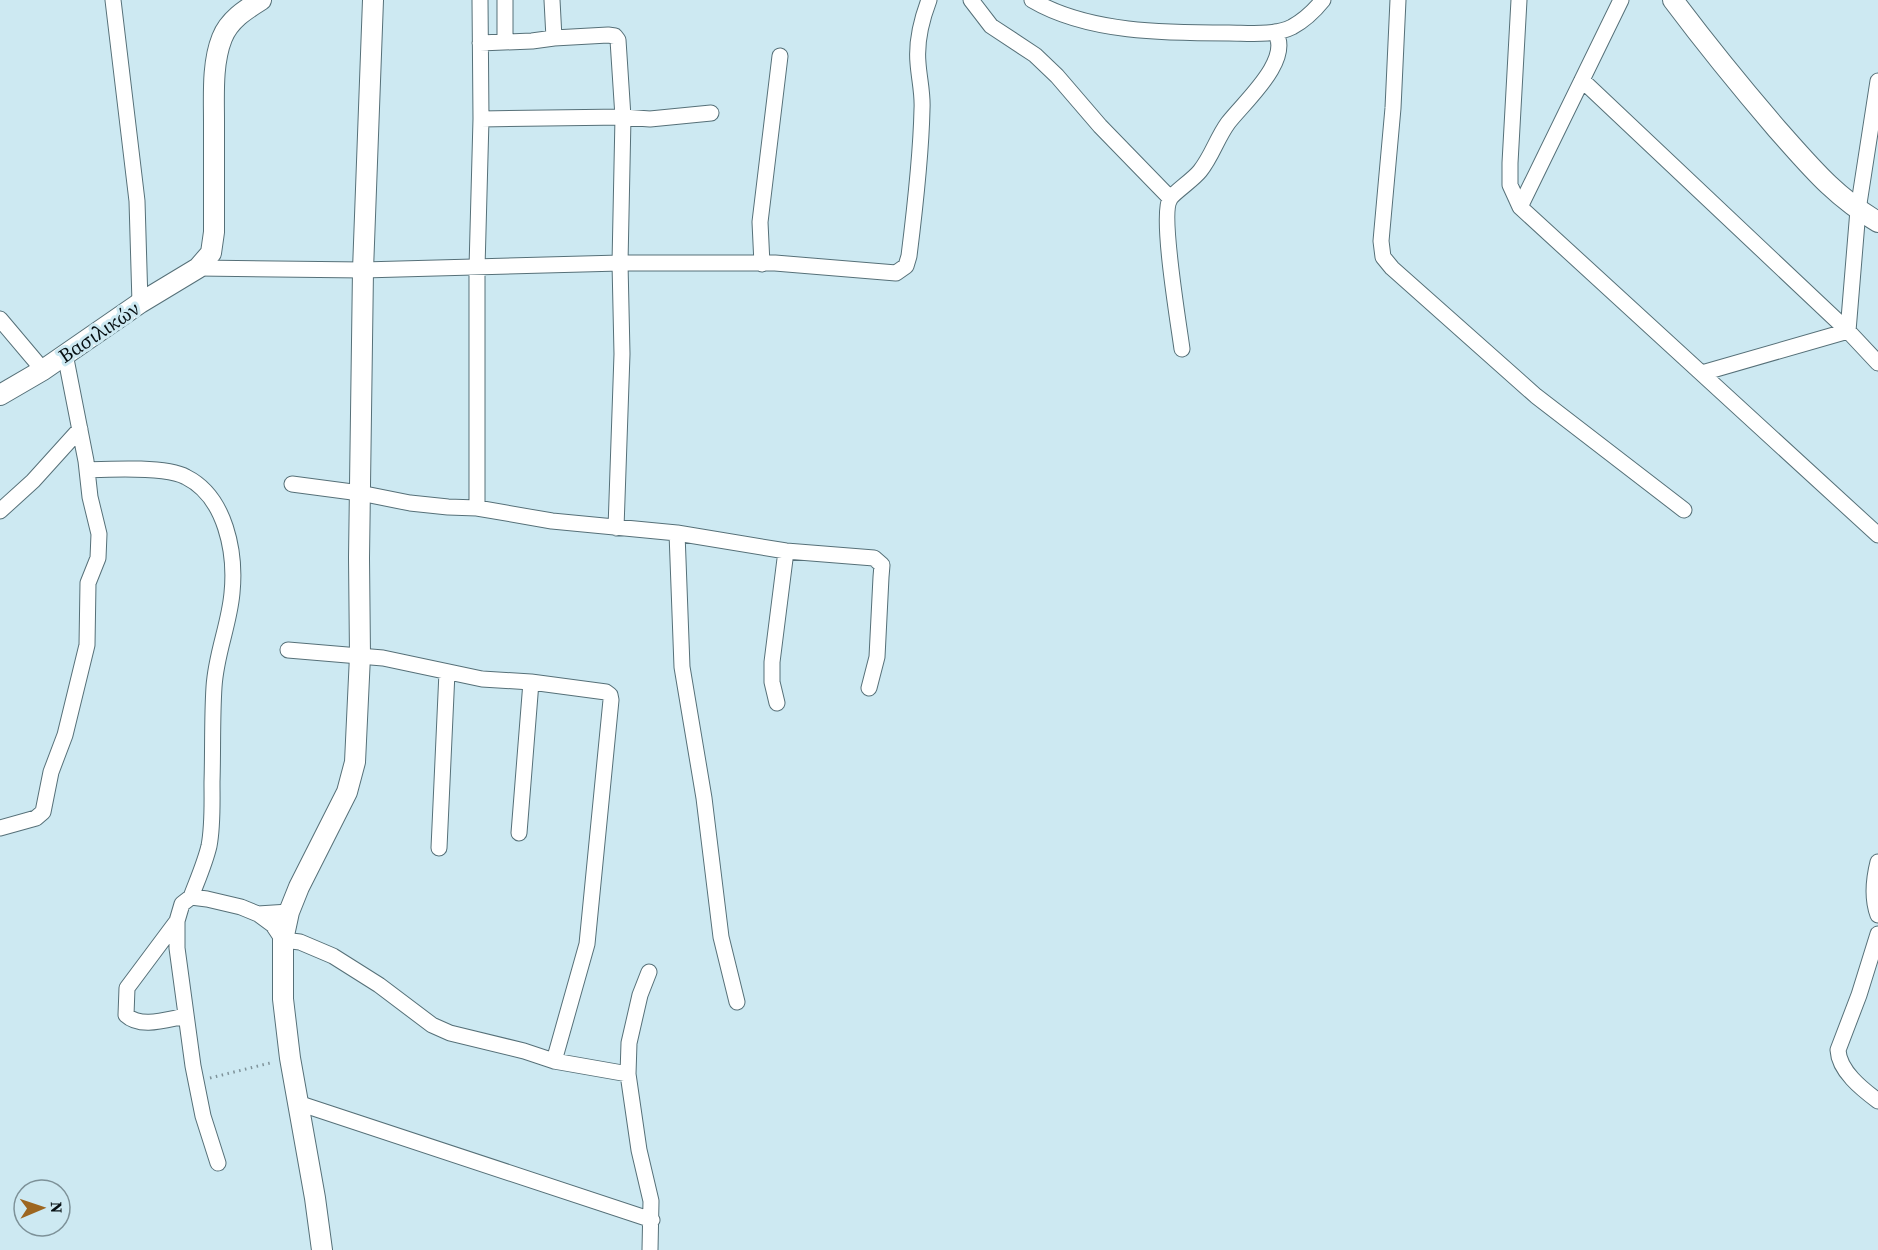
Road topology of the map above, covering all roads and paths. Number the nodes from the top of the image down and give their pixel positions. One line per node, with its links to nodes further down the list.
1 (113, 0): 34 (street)
2 (261, 0): 32 (street)
3 (373, 0): 33 (street)
4 (480, 0): 18 (street)
5 (505, 0): 17 (street)
6 (552, 0): 16 (street)
7 (929, 0): 30 (street)
8 (971, 0): 25 (street)
9 (1032, 0): 15 (street)
10 (1323, 0): 15 (street)
11 (1398, 0): 48 (street)
12 (1519, 0): 26 (street)
13 (1621, 0): 20 (street)
14 (1673, 0): 27 (street)
15 (1275, 32): 25 (street)
16 (554, 38): 17 (street); 23 (street)
17 (505, 42): 18 (street)
18 (480, 43): 24 (street)
19 (780, 56): 30 (street)
20 (1582, 80): 26 (street); 36 (street)
21 (1878, 81): 27 (street)
22 (711, 113): 23 (street)
23 (623, 117): 24 (street); 29 (street)
24 (481, 119): 31 (street)
25 (1170, 198): 37 (street)
26 (1520, 207): 41 (street)
27 (1858, 210): 28 (street); 36 (street)
28 (1878, 222)
29 (620, 263): 30 (street); 31 (street); 50 (street)
30 (762, 264)
31 (477, 267): 33 (street); 47 (street)
32 (198, 268): 33 (street); 34 (street, Βασιλικών)
33 (363, 270): 46 (street)
34 (140, 303): 38 (street, Βασιλικών)
35 (0, 319): 40 (street)
36 (1848, 331): 39 (street); 41 (street)
37 (1182, 350)
38 (65, 354): 40 (street, Βασιλικών); 43 (street)
39 (1878, 363)
40 (43, 370): 42 (street, Βασιλικών)
41 (1702, 373): 52 (street)
42 (0, 395)
43 (80, 429): 44 (street); 49 (street)
44 (87, 470): 60 (street); 64 (street)
45 (292, 484): 46 (street)
46 (360, 493): 47 (street); 55 (street)
47 (477, 508): 50 (street)
48 (1684, 510)
49 (0, 511)
50 (616, 528): 51 (street)
51 (677, 533): 53 (street); 72 (street)
52 (1878, 536)
53 (786, 551): 58 (street); 59 (street)
54 (288, 650): 55 (street)
55 (360, 656): 56 (street); 65 (street)
56 (447, 672): 57 (street); 62 (street)
57 (531, 682): 61 (street); 75 (street)
58 (869, 687)
59 (777, 703)
60 (2, 831)
61 (519, 833)
62 (439, 848)
63 (1878, 862): 67 (street)
64 (191, 897): 66 (street); 68 (street)
65 (289, 912): 66 (street); 70 (street)
66 (258, 914): 70 (street)
67 (1878, 915)
68 (177, 921): 73 (street); 73 (street)
69 (1878, 933): 78 (street)
70 (283, 940): 74 (street); 75 (street)
71 (649, 972): 76 (street)
72 (737, 1002)
73 (186, 1016): 80 (street)
74 (290, 1058): 77 (path); 79 (street)
75 (554, 1061): 76 (street)
76 (628, 1074): 81 (street)
77 (209, 1079)
78 (1878, 1101)
79 (298, 1103): 81 (street); 82 (street)
80 (218, 1163)
81 (652, 1220): 83 (street)
82 (322, 1250)
83 (650, 1250)

